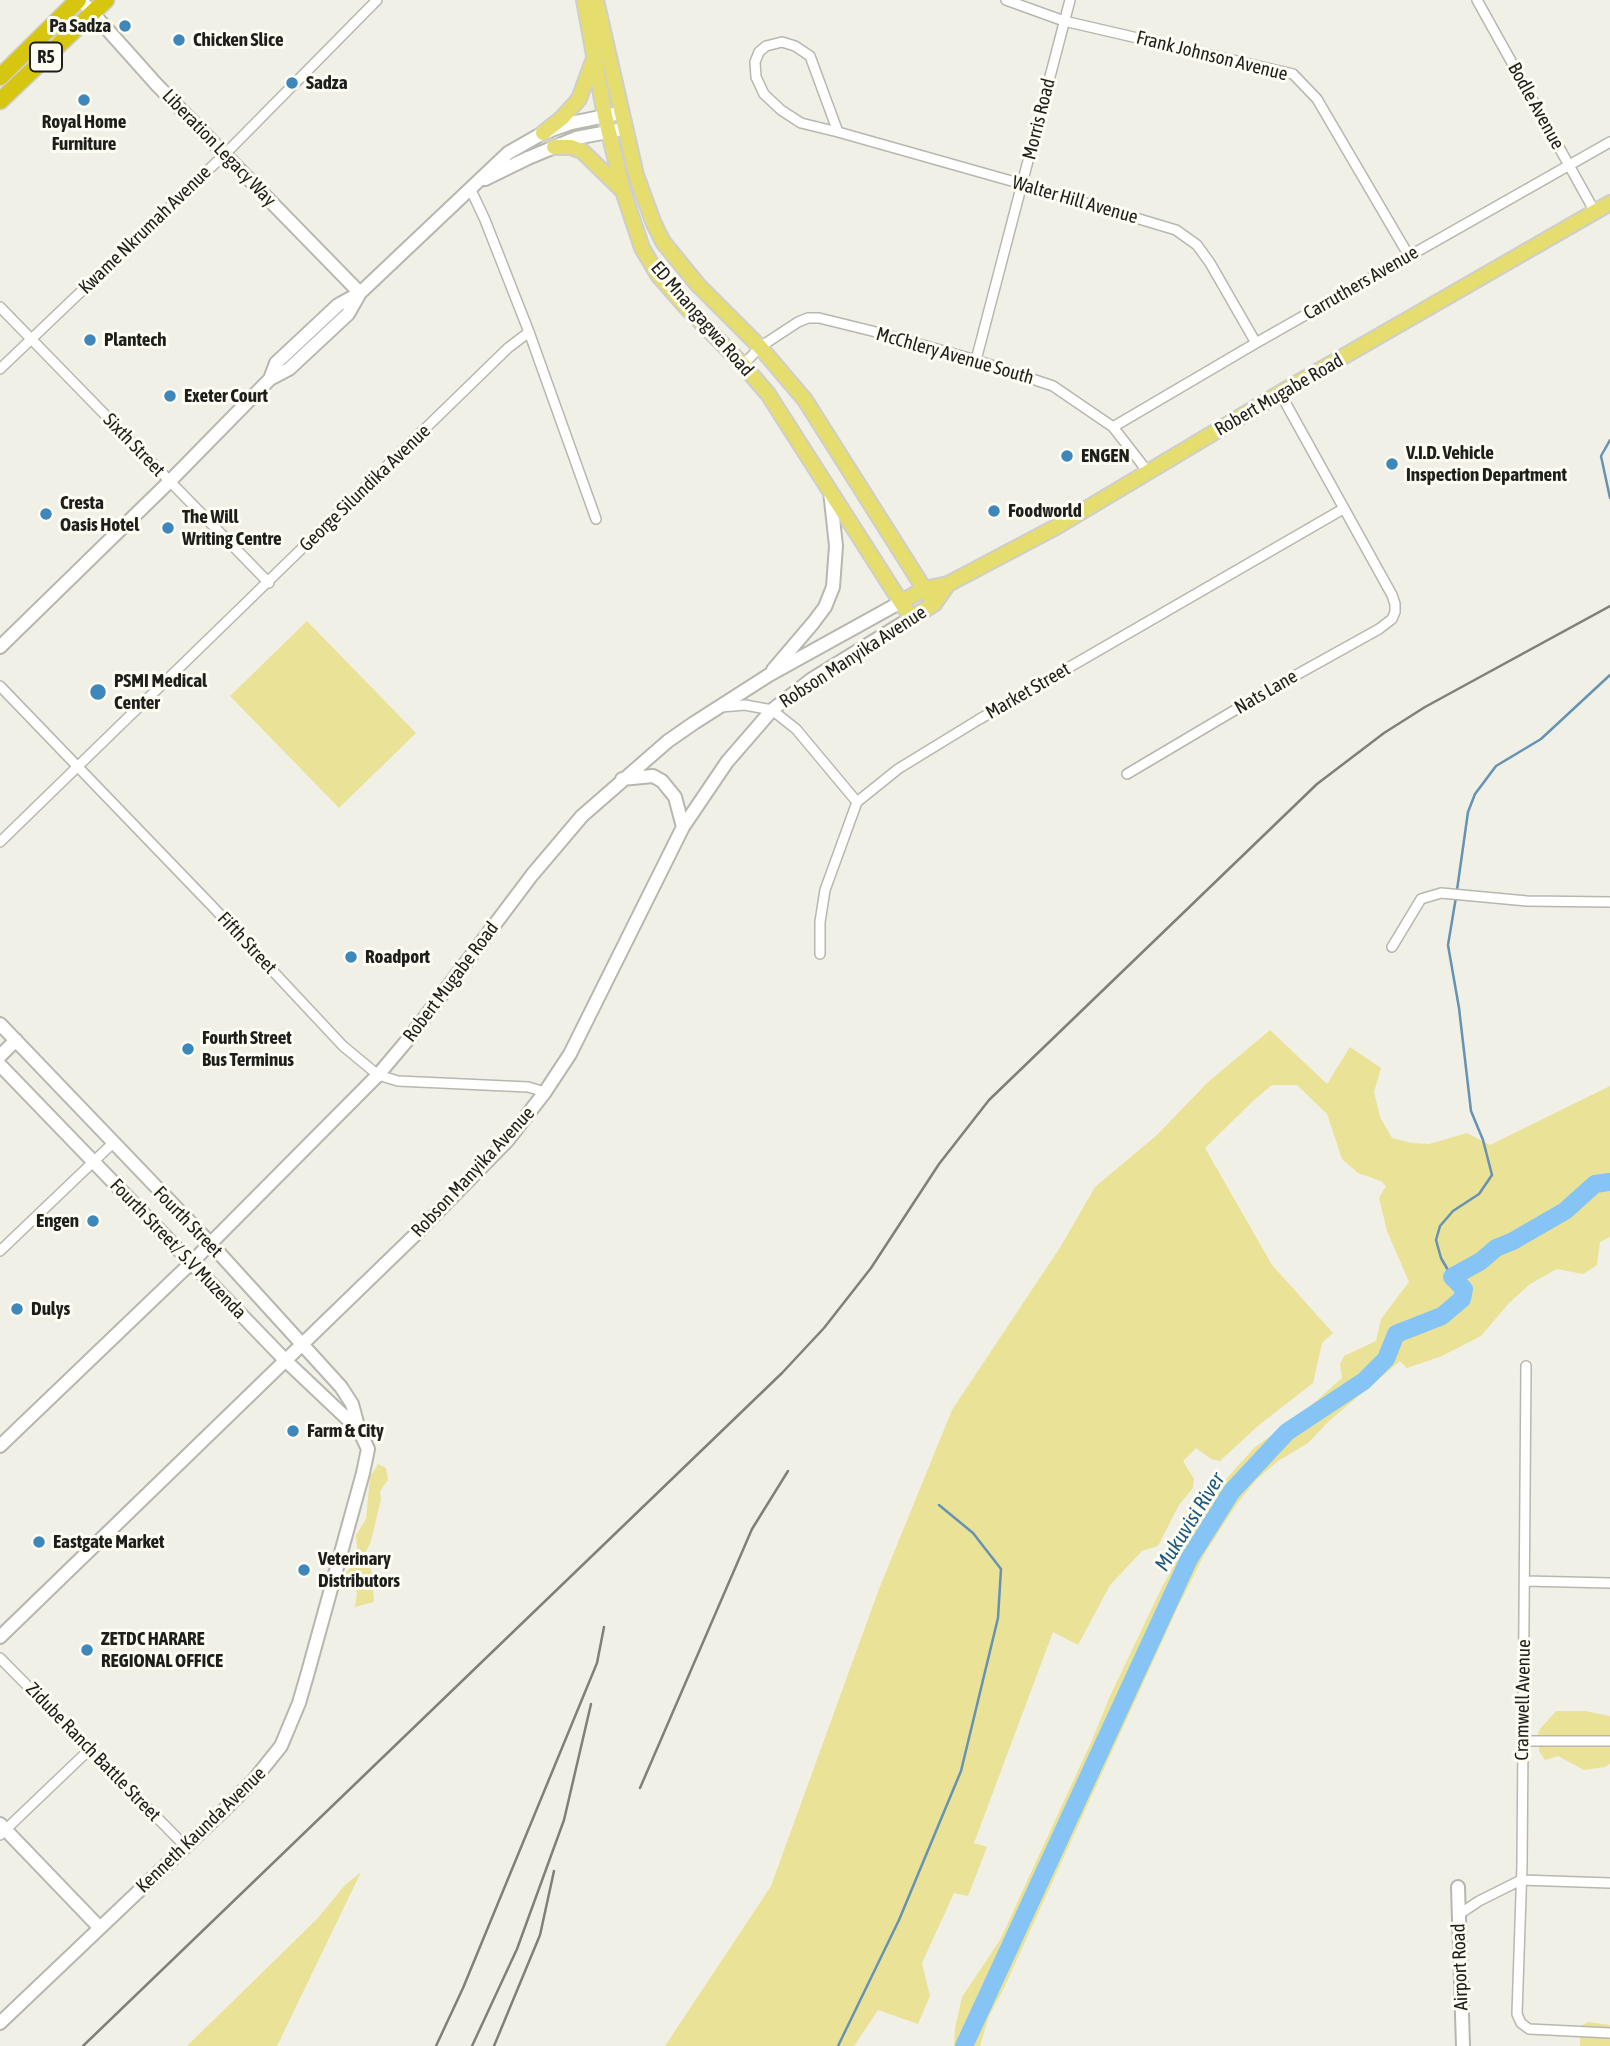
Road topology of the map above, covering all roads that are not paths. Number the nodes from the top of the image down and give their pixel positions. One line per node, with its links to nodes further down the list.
1 (80, 0): 9 (main road, Liberation Legacy Way); 12 (highway, R5)
2 (106, 0): 9 (highway, R5)
3 (377, 0): 22 (street, Kwame Nkrumah Avenue)
4 (584, 0): 11 (main road, ED Mnangagwa Road)
5 (596, 0): 14 (main road, ED Mnangagwa Road)
6 (1006, 0): 10 (street, Frank Johnson Avenue)
7 (1070, 0): 10 (street, Morris Road)
8 (1478, 0): 23 (street, Bodle Avenue)
9 (92, 13): 13 (highway, R5); 22 (main road, Liberation Legacy Way)
10 (1064, 21): 24 (street, Morris Road); 29 (street, Frank Johnson Avenue)
11 (594, 57): 15 (main road, ED Mnangagwa Road); 19 (main road)
12 (0, 77)
13 (0, 101)
14 (620, 113): 15 (main road); 16 (main road, ED Mnangagwa Road)
15 (605, 116): 18 (main road, ED Mnangagwa Road); 19 (main road)
16 (624, 129): 18 (main road); 35 (main road, ED Mnangagwa Road)
17 (838, 131): 17 (street, Walter Hill Avenue); 24 (street, Walter Hill Avenue)
18 (609, 132): 21 (main road); 26 (main road, ED Mnangagwa Road)
19 (543, 133): 25 (main road)
20 (1610, 142): 23 (street, Carruthers Avenue)
21 (554, 147): 25 (main road); 26 (main road)
22 (225, 155): 30 (main road, Liberation Legacy Way); 33 (street, Kwame Nkrumah Avenue)
23 (1570, 167): 28 (street, Bodle Avenue); 29 (street, Carruthers Avenue)
24 (1023, 184): 34 (street, Walter Hill Avenue); 36 (street, Morris Road)
25 (470, 188): 30 (main road); 32 (street)
26 (623, 191): 37 (main road, ED Mnangagwa Road)
27 (1610, 203): 28 (main road, Robert Mugabe Road)
28 (1595, 212): 39 (main road, Robert Mugabe Road)
29 (1409, 256): 34 (street, Carruthers Avenue)
30 (360, 293): 42 (main road)
31 (0, 306): 33 (street, Sixth Street)
32 (529, 332): 45 (street); 46 (street, George Silundika Avenue)
33 (32, 339): 38 (street, Kwame Nkrumah Avenue); 42 (street, Sixth Street)
34 (1256, 343): 40 (street, Carruthers Avenue)
35 (760, 347): 36 (street, McChlery Avenue South); 37 (street, McChlery Avenue South); 48 (main road, ED Mnangagwa Road)
36 (976, 360): 40 (street, McChlery Avenue South)
37 (743, 365): 43 (main road, ED Mnangagwa Road)
38 (0, 369)
39 (1280, 393): 41 (main road, Robert Mugabe Road); 44 (street)
40 (1113, 427): 41 (street, McChlery Avenue South)
41 (1148, 472): 47 (main road, Robert Mugabe Road)
42 (169, 482): 46 (street, Sixth Street); 52 (main road)
43 (830, 490): 49 (main road, ED Mnangagwa Road); 53 (main road)
44 (1343, 509): 58 (street, Nats Lane); 60 (street, Market Street)
45 (596, 519)
46 (269, 583): 57 (street, George Silundika Avenue)
47 (948, 584): 48 (main road, Robert Mugabe Road); 50 (main road, Robert Mugabe Road)
48 (924, 589): 49 (main road, Robert Mugabe Road); 50 (main road, ED Mnangagwa Road)
49 (901, 602): 51 (main road, ED Mnangagwa Road); 53 (main road, Robert Mugabe Road)
50 (934, 604): 51 (main road, Robson Manyika Avenue)
51 (911, 618): 56 (main road, Robson Manyika Avenue)
52 (0, 647)
53 (769, 675): 55 (main road, Robert Mugabe Road)
54 (0, 686): 57 (street, Fifth Street)
55 (721, 707): 56 (street); 59 (main road, Robert Mugabe Road)
56 (772, 710): 60 (street); 61 (main road, Robson Manyika Avenue)
57 (77, 766): 62 (street, George Silundika Avenue); 70 (street, Fifth Street)
58 (1127, 774)
59 (622, 780): 61 (main road); 70 (main road, Robert Mugabe Road)
60 (857, 802): 65 (street)
61 (683, 827): 71 (main road, Robson Manyika Avenue)
62 (0, 842)
63 (1610, 902): 64 (street)
64 (1392, 947)
65 (820, 954)
66 (0, 1024): 67 (main road, Fourth Street)
67 (16, 1040): 68 (main road); 72 (main road, Fourth Street)
68 (0, 1056)
69 (0, 1065): 73 (main road, Fourth Street/ S.V Muzenda)
70 (378, 1075): 71 (street, Fifth Street); 74 (main road, Robert Mugabe Road)
71 (545, 1092): 77 (main road, Robson Manyika Avenue)
72 (113, 1143): 73 (street); 74 (main road, Fourth Street)
73 (93, 1163): 75 (street); 76 (main road, Fourth Street/ S.V Muzenda)
74 (209, 1243): 76 (main road, Robert Mugabe Road); 77 (main road, Fourth Street)
75 (0, 1251)
76 (192, 1262): 78 (main road, Fourth Street/ S.V Muzenda); 81 (main road, Robert Mugabe Road)
77 (301, 1345): 78 (main road, Robson Manyika Avenue); 80 (main road, Fourth Street)
78 (285, 1360): 80 (main road, Fourth Street/ S.V Muzenda); 84 (main road, Robson Manyika Avenue)
79 (1526, 1366): 82 (street, Cramwell Avenue)
80 (359, 1430): 90 (main road, Kenneth Kaunda Avenue)
81 (0, 1446)
82 (1525, 1581): 83 (street); 86 (street, Cramwell Avenue)
83 (1610, 1583)
84 (0, 1637)
85 (0, 1658): 88 (street, Zidube Ranch Battle Street)
86 (1522, 1741): 87 (street); 91 (street, Cramwell Avenue)
87 (1610, 1741)
88 (90, 1749): 89 (street); 90 (street, Zidube Ranch Battle Street)
89 (2, 1829): 95 (main road)
90 (186, 1847): 95 (main road, Kenneth Kaunda Avenue)
91 (1521, 1880): 92 (street); 94 (street); 97 (street, Cramwell Avenue)
92 (1610, 1882)
93 (1458, 1887): 94 (main road, Airport Road)
94 (1458, 1915): 98 (main road, Airport Road)
95 (99, 1927): 96 (main road, Kenneth Kaunda Avenue)
96 (0, 2023)
97 (1610, 2033)
98 (1463, 2046)

